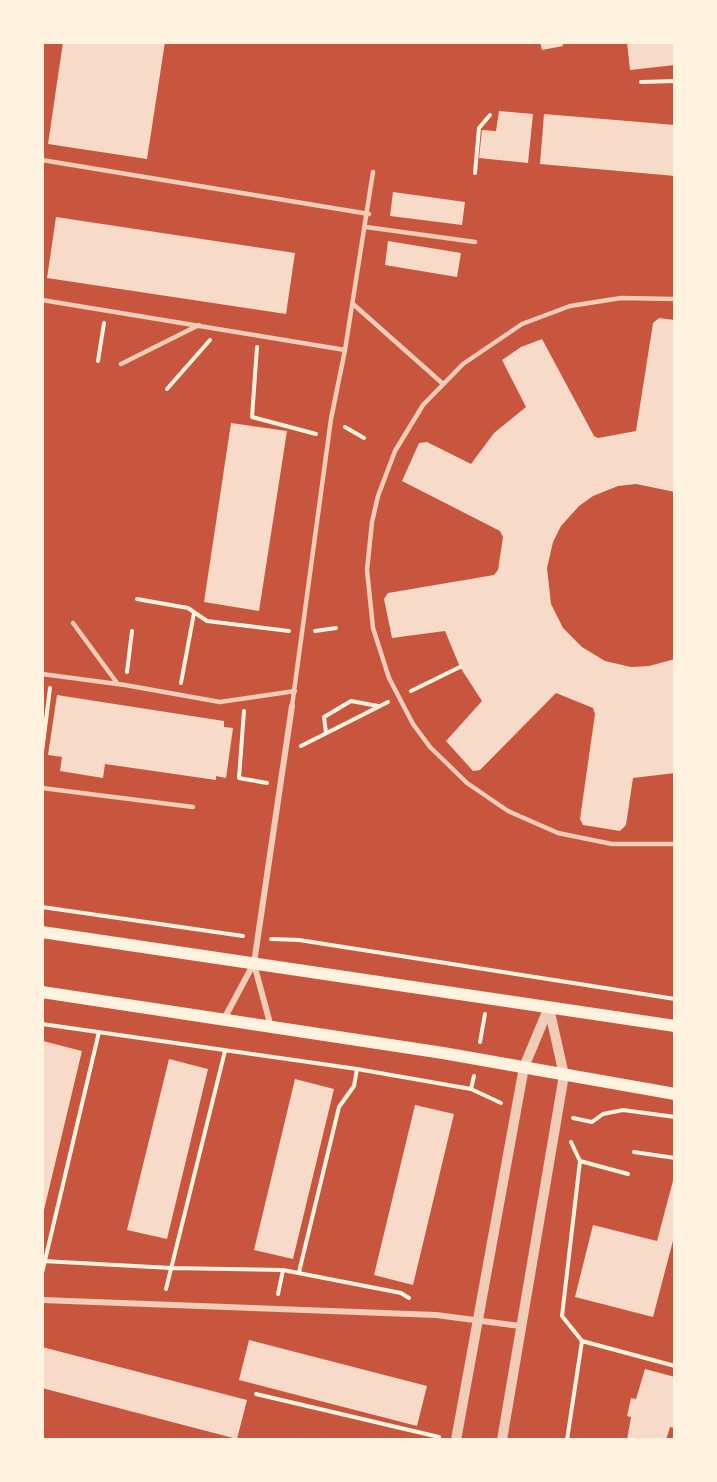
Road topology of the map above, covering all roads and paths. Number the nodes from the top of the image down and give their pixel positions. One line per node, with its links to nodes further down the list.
1 (675, 81): 2 (path)
2 (641, 82)
3 (490, 115): 6 (path)
4 (42, 160): 7 (lane)
5 (373, 172): 7 (lane)
6 (475, 173)
7 (369, 214): 8 (lane)
8 (366, 227): 9 (lane); 12 (lane)
9 (475, 242)
10 (675, 299): 20 (lane)
11 (42, 300): 13 (lane)
12 (353, 304): 17 (lane); 20 (lane)
13 (107, 310): 14 (lane); 18 (path)
14 (200, 325): 15 (lane); 19 (lane)
15 (220, 328): 16 (lane); 21 (path)
16 (258, 335): 17 (lane); 23 (path)
17 (345, 350): 22 (lane)
18 (98, 361)
19 (121, 364)
20 (442, 383): 49 (lane)
21 (166, 389)
22 (331, 419): 23 (lane); 24 (path)
23 (329, 438): 30 (lane)
24 (364, 438)
25 (137, 599): 26 (path)
26 (194, 613): 30 (path); 38 (path)
27 (73, 623): 34 (lane)
28 (336, 628): 30 (path)
29 (132, 631): 35 (path)
30 (300, 633): 36 (lane)
31 (460, 667): 37 (path)
32 (42, 674): 33 (lane)
33 (52, 675): 34 (lane); 44 (path)
34 (117, 683): 35 (lane)
35 (125, 684): 38 (lane)
36 (295, 691): 38 (lane); 40 (lane)
37 (410, 691)
38 (178, 694)
39 (389, 701): 41 (path)
40 (292, 706): 45 (street)
41 (379, 706): 43 (path); 43 (path)
42 (244, 732): 46 (path)
43 (326, 733): 45 (path)
44 (42, 752)
45 (285, 754): 46 (street)
46 (280, 786): 51 (street)
47 (42, 788): 48 (lane)
48 (193, 807)
49 (675, 844)
50 (42, 932): 51 (main road)
51 (254, 963): 55 (main road); 57 (street); 60 (street)
52 (493, 972): 54 (path)
53 (42, 992): 57 (main road)
54 (675, 999)
55 (549, 1007): 59 (main road); 64 (street); 67 (street)
56 (486, 1011): 62 (path)
57 (224, 1020): 60 (main road)
58 (42, 1024): 61 (path)
59 (675, 1026)
60 (271, 1027): 64 (main road)
61 (99, 1032): 63 (path); 78 (path)
62 (479, 1046)
63 (225, 1051): 65 (path); 79 (path)
64 (524, 1067): 67 (main road); 87 (street)
65 (357, 1070): 68 (path); 81 (path)
66 (474, 1072): 68 (path)
67 (564, 1075): 69 (main road); 71 (street)
68 (471, 1089): 70 (path)
69 (675, 1094)
70 (501, 1103)
71 (558, 1115): 76 (path); 88 (street)
72 (675, 1116): 73 (path)
73 (579, 1119)
74 (634, 1152): 75 (path)
75 (675, 1158)
76 (580, 1161): 77 (path); 89 (path)
77 (628, 1174)
78 (43, 1261): 79 (path); 82 (path)
79 (171, 1268): 80 (path); 84 (path)
80 (283, 1270): 81 (path); 85 (path)
81 (299, 1272): 86 (path)
82 (42, 1273)
83 (42, 1300): 84 (street)
84 (162, 1305): 85 (street)
85 (275, 1310): 86 (street)
86 (436, 1315): 87 (street)
87 (478, 1319): 88 (street); 93 (street)
88 (520, 1326): 94 (street)
89 (582, 1341): 90 (path); 95 (path)
90 (675, 1366)
91 (256, 1394): 92 (path)
92 (442, 1438)
93 (456, 1440)
94 (502, 1440)
95 (567, 1440)

